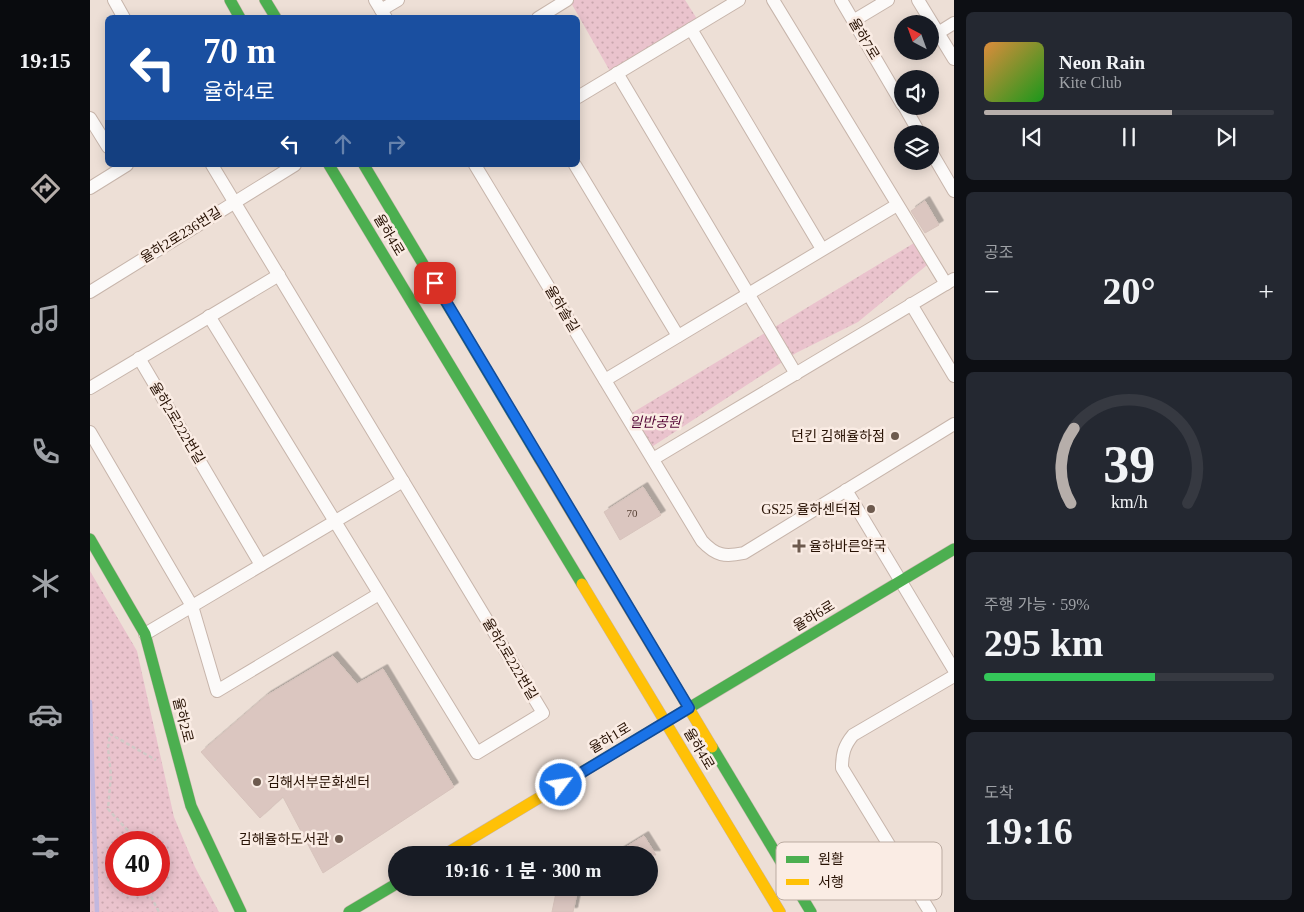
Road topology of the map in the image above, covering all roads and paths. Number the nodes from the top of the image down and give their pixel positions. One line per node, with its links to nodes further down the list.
1 (114, 0): 12 (street)
2 (230, 0): 13 (main road)
3 (265, 0): 14 (main road)
4 (398, 0): 11 (street)
5 (567, 0): 15 (street)
6 (739, 0): 19 (street)
7 (773, 0): 39 (street)
8 (841, 0): 17 (street, 율하7로)
9 (888, 0): 17 (street)
10 (918, 0): 16 (street)
11 (381, 9)
12 (122, 15)
13 (238, 15)
14 (274, 15)
15 (543, 15)
16 (927, 15)
17 (853, 21): 24 (street, 율하7로)
18 (954, 23): 20 (street)
19 (691, 29): 23 (street); 40 (street)
20 (939, 31)
21 (939, 34): 22 (street)
22 (954, 59)
23 (617, 73): 25 (street); 44 (street)
24 (894, 90)
25 (580, 95)
26 (90, 118): 27 (street)
27 (105, 142)
28 (939, 165): 37 (street)
29 (121, 167): 36 (street)
30 (213, 167): 38 (street, 율하2로236번길)
31 (292, 167): 38 (street)
32 (331, 167): 69 (main road, 율하4로)
33 (365, 167): 68 (main road, 율하4로)
34 (476, 167): 51 (street, 율하솔길)
35 (576, 167): 47 (street)
36 (90, 188)
37 (954, 191)
38 (235, 202): 41 (street, 율하2로222번길); 43 (street, 율하2로236번길)
39 (897, 205): 40 (street); 42 (street)
40 (822, 249): 44 (street)
41 (279, 275): 46 (street); 56 (street, 율하2로222번길)
42 (950, 281): 45 (street)
43 (90, 292)
44 (749, 293): 47 (street); 49 (street)
45 (911, 304): 49 (street); 50 (street)
46 (210, 316): 48 (street); 58 (street, 율하2로222번길)
47 (678, 336): 51 (street)
48 (139, 358): 52 (street); 61 (street, 율하2로222번길)
49 (796, 374): 55 (street)
50 (954, 376)
51 (605, 380): 55 (street, 율하솔길)
52 (90, 388)
53 (954, 424): 57 (street, 율하솔길)
54 (90, 432): 64 (street)
55 (653, 459): 57 (street, 율하솔길)
56 (403, 481): 58 (street); 63 (street, 율하2로222번길)
57 (846, 490): 62 (street)
58 (335, 521): 61 (street); 63 (street, 율하2로222번길)
59 (90, 539): 65 (main road, 율하2로)
60 (954, 549): 62 (main road, 율하6로)
61 (261, 565): 64 (street)
62 (900, 582): 66 (street); 68 (main road, 율하6로)
63 (379, 594): 64 (street)
64 (192, 606): 65 (street)
65 (144, 634): 80 (main road, 율하2로)
66 (954, 670)
67 (954, 676): 72 (street)
68 (689, 708): 69 (main road, 율하1로); 74 (main road, 율하4로)
69 (666, 722): 73 (main road, 율하1로); 82 (main road, 율하4로)
70 (156, 760): 71 (path)
71 (128, 831)
72 (887, 842)
73 (459, 846)
74 (776, 853)
75 (388, 889): 81 (main road)
76 (151, 896): 79 (path)
77 (804, 900): 83 (main road, 율하4로)
78 (923, 900): 84 (street)
79 (159, 912)
80 (241, 912)
81 (349, 912)
82 (780, 912)
83 (811, 912)
84 (930, 912)

